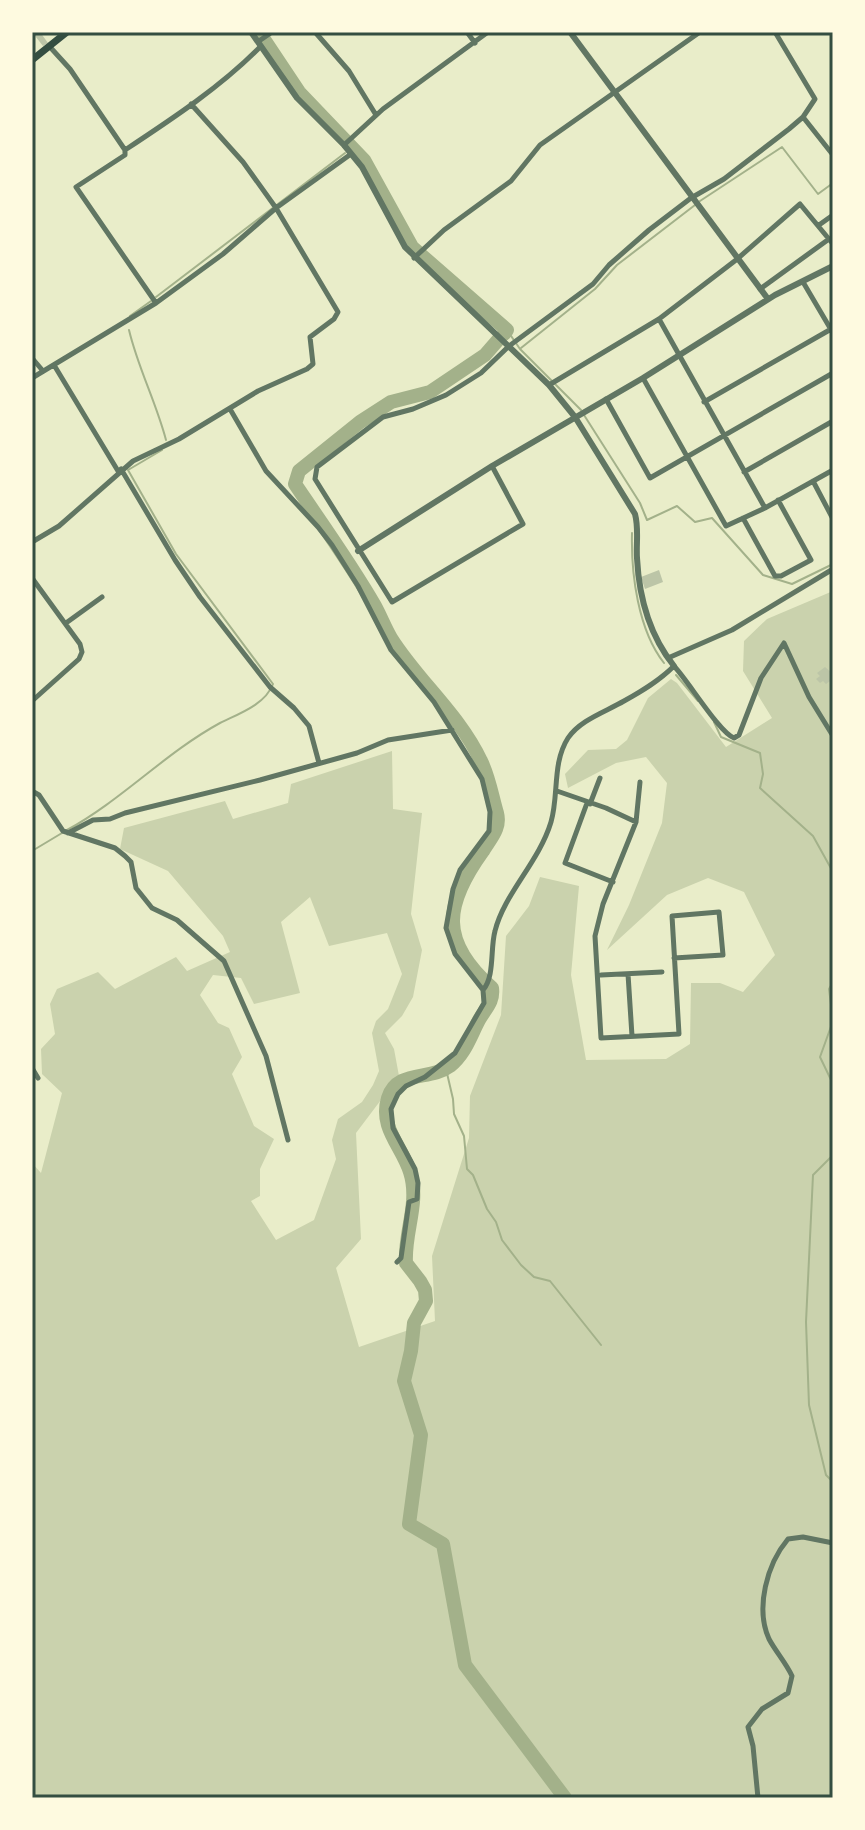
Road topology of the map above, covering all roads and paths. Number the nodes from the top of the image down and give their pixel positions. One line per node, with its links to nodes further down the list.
1 (67, 32): 12 (main road)
2 (251, 32): 10 (street)
3 (272, 32): 10 (street)
4 (315, 32): 16 (street)
5 (467, 32): 11 (street)
6 (488, 32): 11 (street)
7 (570, 32): 14 (street)
8 (700, 32): 14 (street)
9 (775, 32): 17 (street)
10 (262, 41): 15 (street); 18 (street)
11 (475, 43): 16 (street)
12 (49, 46): 13 (main road); 19 (street)
13 (32, 60)
14 (613, 91): 22 (street); 27 (street)
15 (191, 104): 19 (street); 23 (street)
16 (376, 115): 18 (street)
17 (803, 117): 21 (street); 22 (street)
18 (346, 142): 20 (street)
19 (125, 150): 33 (street)
20 (351, 154): 23 (street); 27 (street)
21 (833, 155)
22 (695, 203): 28 (street); 36 (street)
23 (275, 207): 33 (street); 47 (street)
24 (833, 215): 25 (street)
25 (819, 225): 26 (street); 28 (street)
26 (831, 242): 31 (street)
27 (417, 255): 36 (street)
28 (736, 260): 31 (street); 34 (street)
29 (833, 266): 30 (street)
30 (803, 282): 32 (street); 35 (street)
31 (760, 289): 32 (street)
32 (768, 299): 37 (street)
33 (154, 301): 39 (street)
34 (659, 319): 37 (street); 44 (street)
35 (832, 330): 46 (street)
36 (509, 346): 44 (street); 62 (street)
37 (679, 356): 43 (street); 46 (street)
38 (32, 358): 40 (street)
39 (54, 365): 40 (street); 53 (street)
40 (43, 371): 42 (street)
41 (833, 373): 50 (street)
42 (32, 378)
43 (643, 378): 45 (street); 51 (street)
44 (549, 385): 48 (street)
45 (606, 399): 48 (street); 51 (street)
46 (704, 402): 50 (street)
47 (230, 409): 53 (street); 70 (street)
48 (575, 417): 52 (street); 67 (street)
49 (833, 421): 55 (street)
50 (724, 437): 51 (street); 55 (street)
51 (688, 458): 59 (street)
52 (492, 466): 62 (street); 62 (street)
53 (120, 470): 61 (street); 72 (street)
54 (833, 470): 56 (street)
55 (744, 472): 58 (street)
56 (813, 480): 57 (street); 60 (street)
57 (778, 500): 58 (street); 59 (street)
58 (765, 508): 59 (street)
59 (743, 518)
60 (833, 519)
61 (32, 542)
62 (358, 551)
63 (833, 569): 67 (street)
64 (32, 578): 66 (street)
65 (102, 597): 66 (street)
66 (66, 623): 69 (street)
67 (668, 658): 68 (street)
68 (674, 666): 71 (street); 76 (street)
69 (32, 701)
70 (452, 730): 72 (street); 85 (street)
71 (833, 736)
72 (319, 763): 79 (street)
73 (600, 778): 77 (street)
74 (640, 782): 78 (street)
75 (32, 787): 79 (street)
76 (557, 791): 77 (street); 85 (street)
77 (588, 804): 78 (street); 80 (street)
78 (636, 822): 80 (street)
79 (66, 832): 89 (street)
80 (613, 882): 86 (street)
81 (674, 958): 81 (street); 86 (street)
82 (662, 972): 83 (street)
83 (628, 974): 84 (street); 86 (street)
84 (601, 975)
85 (486, 986): 90 (street)
86 (632, 1036)
87 (32, 1068): 88 (street)
88 (38, 1078)
89 (288, 1140)
90 (397, 1262)
91 (833, 1543): 92 (street)
92 (758, 1798)

